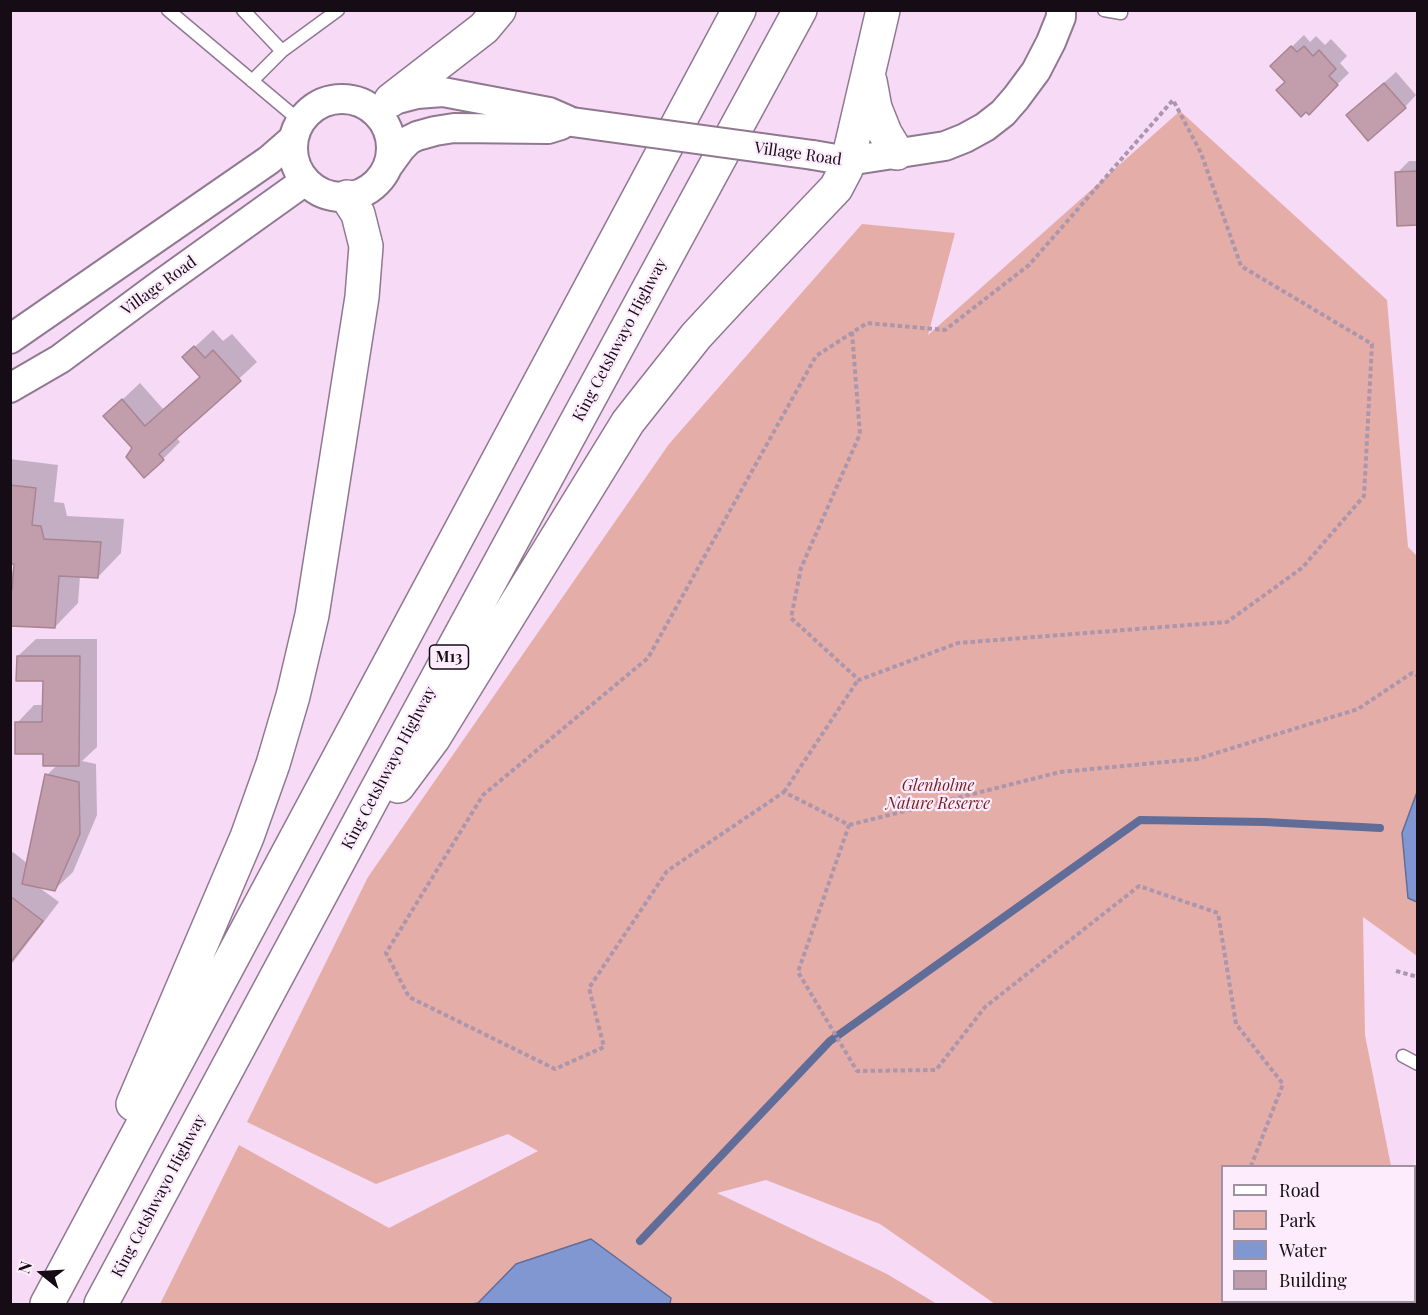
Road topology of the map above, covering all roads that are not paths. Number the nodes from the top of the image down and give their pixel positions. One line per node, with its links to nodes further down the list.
1 (168, 10): 13 (lane)
2 (243, 10): 11 (lane)
3 (339, 10): 11 (lane)
4 (499, 10): 14 (highway)
5 (739, 10): 27 (highway)
6 (800, 10): 24 (highway, King Cetshwayo Highway / M13)
7 (883, 10): 12 (highway)
8 (1104, 10): 9 (lane)
9 (1120, 10)
10 (1064, 14): 17 (street, Village Road)
11 (282, 51): 13 (lane)
12 (869, 73): 17 (highway); 18 (highway)
13 (252, 81): 16 (lane)
14 (382, 105): 15 (street, Village Road); 16 (street); 19 (street)
15 (572, 122): 18 (street, Village Road, bridge); 19 (street, Village Road)
16 (297, 130): 20 (street); 22 (street)
17 (897, 153): 18 (street, Village Road)
18 (848, 162): 24 (highway)
19 (388, 166): 21 (street)
20 (305, 181): 21 (street); 23 (street, Village Road)
21 (348, 197): 27 (highway)
22 (10, 339)
23 (10, 388)
24 (327, 884): 28 (highway, King Cetshwayo Highway / M13)
25 (1403, 1056): 26 (lane)
26 (1418, 1064)
27 (47, 1305)
28 (101, 1305)

